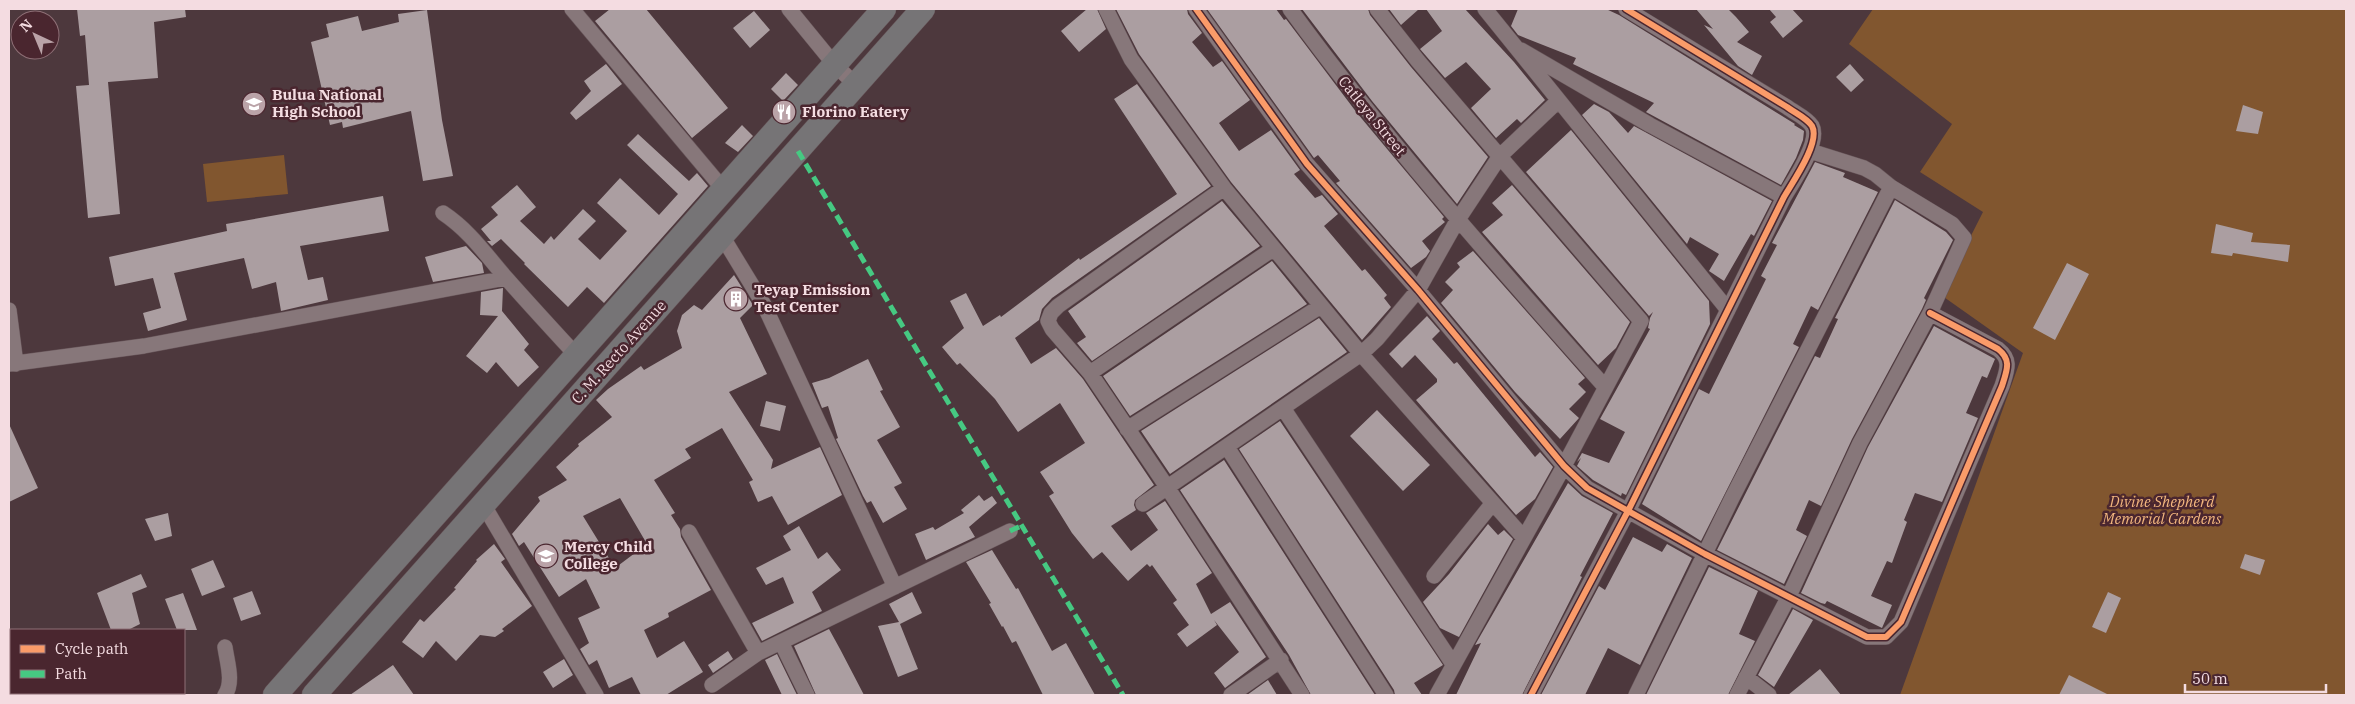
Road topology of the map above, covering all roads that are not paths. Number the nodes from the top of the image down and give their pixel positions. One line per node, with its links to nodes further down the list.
1 (572, 9): 19 (street)
2 (789, 9): 12 (street)
3 (884, 9): 12 (highway, C. M. Recto Avenue)
4 (923, 9): 13 (highway, C. M. Recto Avenue)
5 (1106, 9): 18 (street)
6 (1196, 9): 26 (street)
7 (1290, 9): 22 (street, Catleya Street)
8 (1377, 9): 16 (street)
9 (1485, 9): 11 (street)
10 (1626, 9): 15 (street)
11 (1512, 44): 14 (street); 20 (street)
12 (834, 64): 13 (street); 19 (highway, C. M. Recto Avenue)
13 (856, 85): 23 (highway, C. M. Recto Avenue)
14 (1558, 101): 16 (street); 29 (street)
15 (1810, 151): 17 (street); 20 (street)
16 (1500, 156): 22 (street); 35 (street)
17 (1891, 187): 30 (street); 48 (street)
18 (1224, 188): 24 (street); 34 (street)
19 (724, 190): 32 (highway, C. M. Recto Avenue)
20 (1784, 197): 29 (street)
21 (443, 213): 25 (street)
22 (1457, 221): 26 (street); 35 (street, Catleya Street)
23 (722, 236): 41 (highway, C. M. Recto Avenue); 50 (street)
24 (1273, 249): 27 (street); 34 (street)
25 (506, 278): 32 (street); 33 (street)
26 (1418, 290): 31 (street); 39 (street)
27 (1320, 306): 31 (street); 37 (street)
28 (9, 310): 33 (street)
29 (1728, 310): 44 (street)
30 (1930, 313): 51 (street); 51 (street)
31 (1361, 354): 36 (street); 43 (street)
32 (577, 356): 60 (highway, C. M. Recto Avenue)
33 (12, 364)
34 (1090, 373): 37 (street)
35 (1605, 387): 39 (street)
36 (1284, 408): 38 (street); 56 (street)
37 (1128, 429): 40 (street)
38 (1227, 447): 40 (street); 66 (street)
39 (1564, 466): 44 (street); 47 (street)
40 (1167, 487): 42 (street); 55 (street)
41 (484, 504): 61 (highway, C. M. Recto Avenue); 62 (street)
42 (1143, 504)
43 (1492, 504): 47 (street); 49 (street)
44 (1628, 512): 48 (street); 68 (street)
45 (1010, 531): 50 (street)
46 (690, 532): 54 (street)
47 (1524, 538): 56 (street)
48 (1705, 554): 51 (street); 69 (street)
49 (1434, 576)
50 (895, 586): 52 (street)
51 (1788, 596): 57 (street)
52 (781, 642): 54 (street); 63 (street)
53 (225, 647): 59 (street)
54 (758, 653): 58 (street)
55 (1281, 660): 64 (street); 65 (street)
56 (1453, 664): 67 (street)
57 (1746, 677): 70 (street); 71 (street)
58 (712, 686)
59 (225, 695)
60 (275, 695)
61 (314, 695)
62 (596, 695)
63 (807, 695)
64 (1232, 695)
65 (1302, 695)
66 (1386, 695)
67 (1437, 695)
68 (1531, 695)
69 (1636, 695)
70 (1737, 695)
71 (1768, 695)

